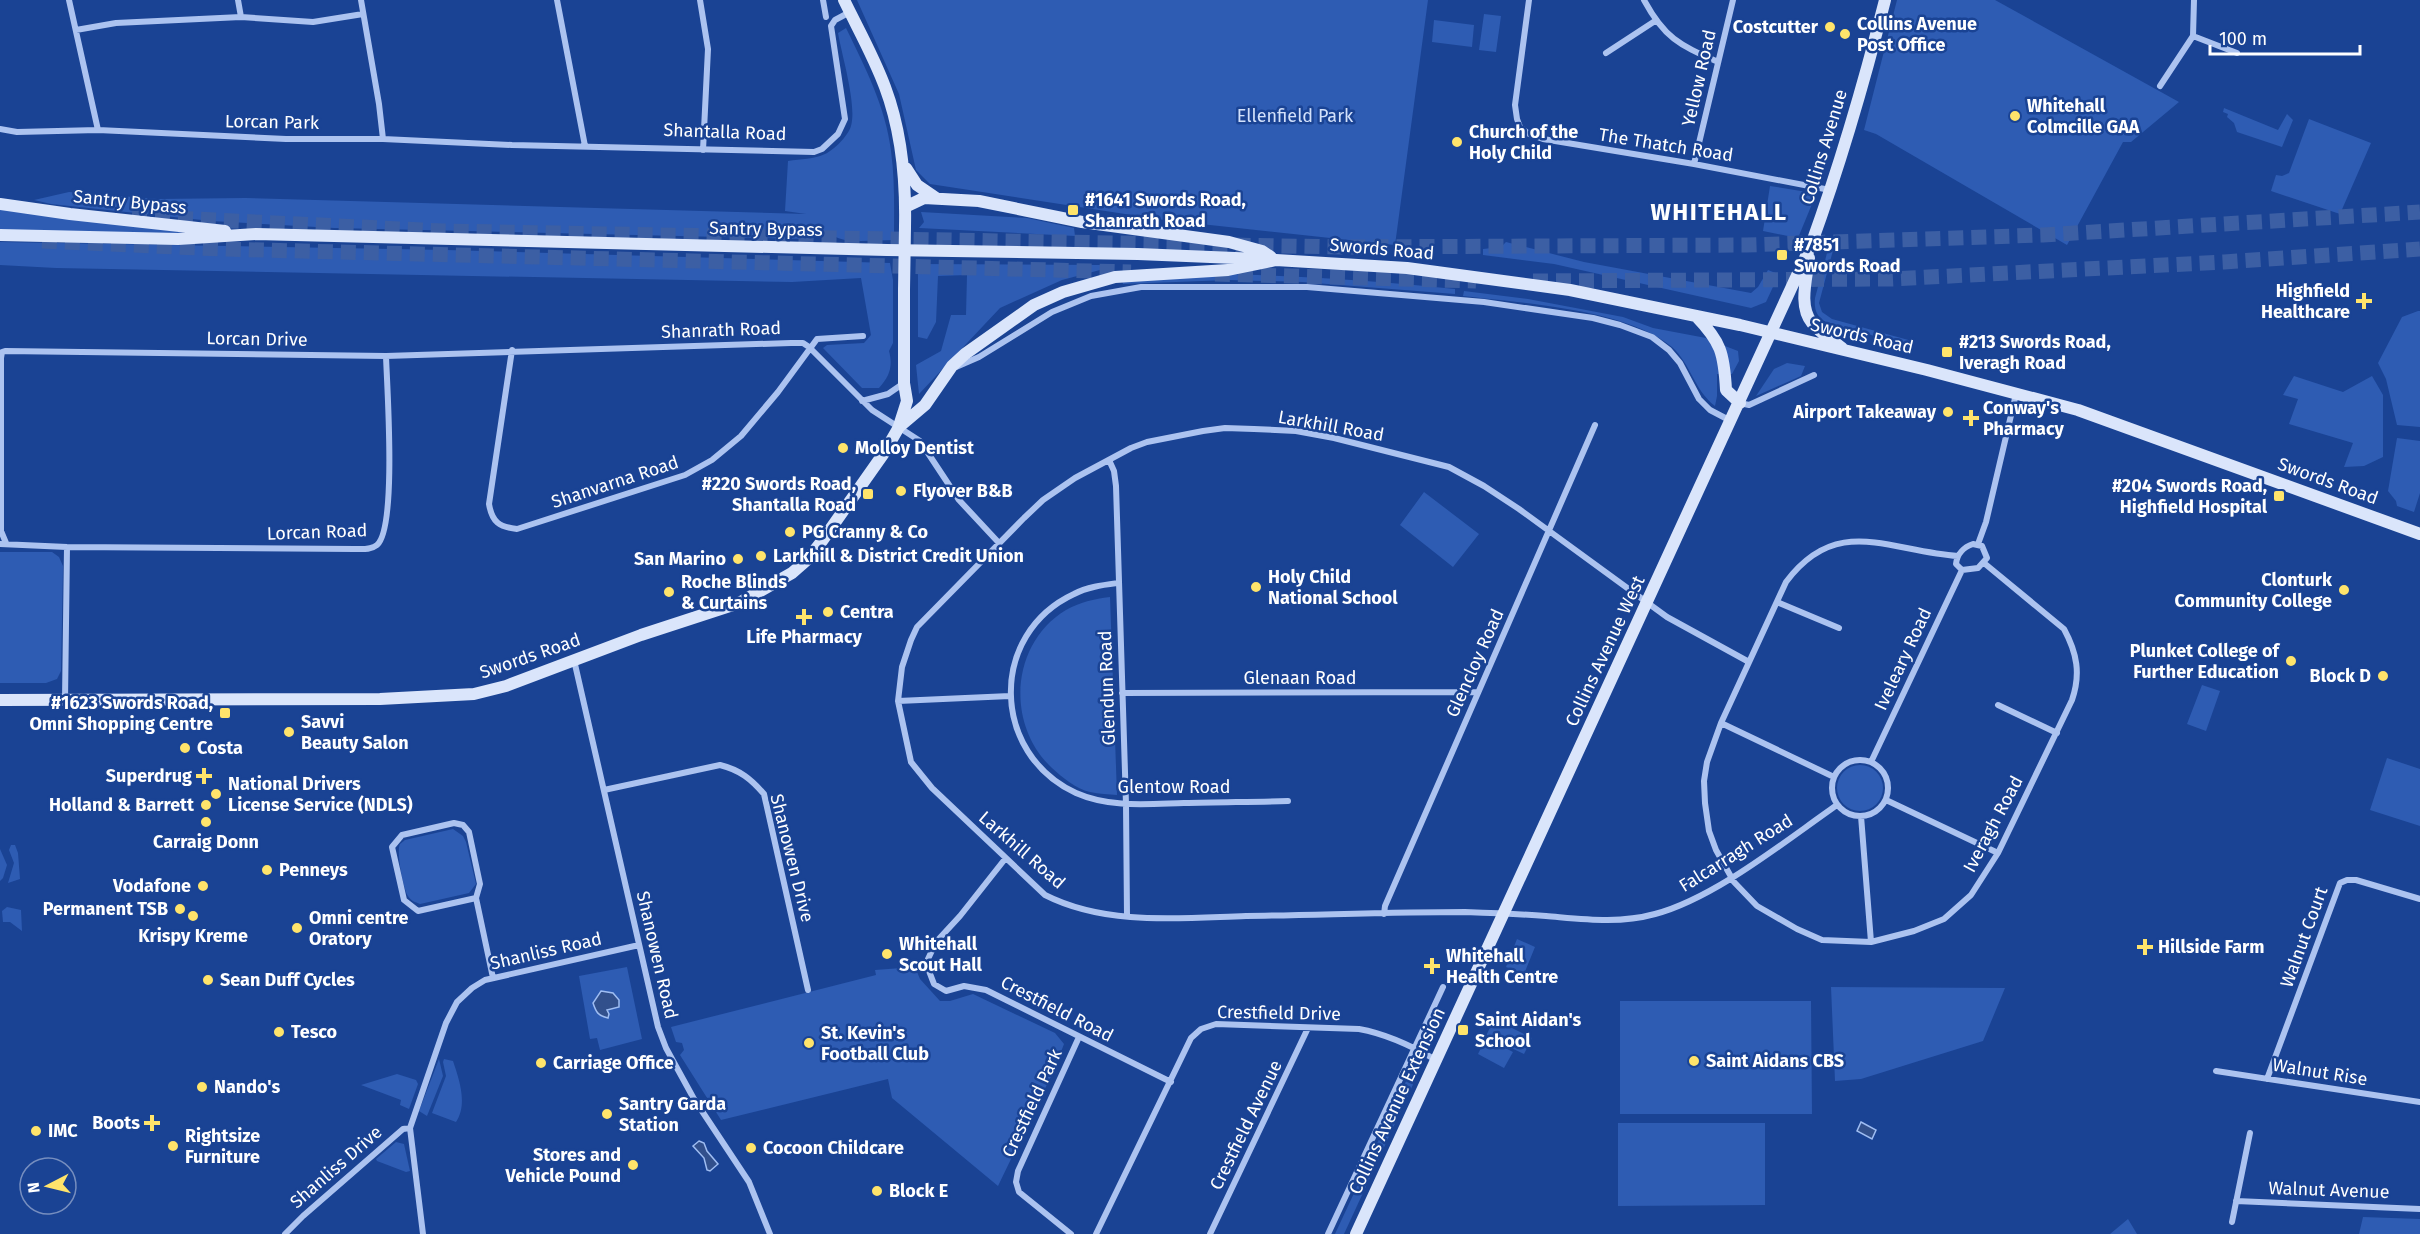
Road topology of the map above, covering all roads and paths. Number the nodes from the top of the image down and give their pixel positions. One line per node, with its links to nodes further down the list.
1 (69, 0): 18 (street)
2 (238, 0): 15 (street)
3 (361, 0): 14 (street)
4 (557, 0): 28 (street)
5 (700, 0): 29 (street)
6 (823, 0): 16 (street)
7 (844, 0): 13 (main road)
8 (1529, 0): 31 (street, The Thatch Road)
9 (1644, 0): 17 (street)
10 (1734, 0): 22 (street, Yellow Road)
11 (1885, 0): 32 (main road, Collins Avenue)
12 (2194, 0): 19 (street)
13 (850, 12): 29 (street, Shantalla Road); 30 (main road)
14 (363, 14): 15 (street); 26 (street)
15 (241, 17): 18 (street)
16 (826, 17)
17 (1655, 21): 20 (street); 22 (street)
18 (76, 30): 25 (street)
19 (2193, 36): 21 (street); 23 (street)
20 (1606, 53)
21 (2237, 53)
22 (1718, 62): 31 (street, Yellow Road)
23 (2160, 86)
24 (0, 129): 25 (street, Lorcan Park)
25 (98, 130): 26 (street, Lorcan Park)
26 (383, 139): 27 (street, Lorcan Park)
27 (469, 144): 28 (street, Shantalla Road)
28 (585, 146): 29 (street, Shantalla Road)
29 (703, 150)
30 (902, 161): 33 (main road); 35 (main road)
31 (1694, 164): 32 (street, The Thatch Road)
32 (1831, 190): 38 (main road, Collins Avenue)
33 (937, 199): 35 (main road, Swords Road); 39 (main road, Swords Road)
34 (0, 204): 36 (main road, Santry Bypass)
35 (906, 207): 50 (main road, bridge)
36 (256, 234): 37 (main road, Santry Bypass); 39 (main road, Santry Bypass)
37 (0, 235)
38 (1811, 245): 41 (main road, Collins Avenue); 45 (main road)
39 (1276, 260): 40 (main road, Swords Road); 48 (main road, Swords Road)
40 (1696, 316): 41 (main road, Swords Road); 53 (main road)
41 (1772, 333): 45 (main road, Swords Road); 53 (main road, Collins Avenue West)
42 (863, 336): 43 (street)
43 (809, 347): 44 (street, Shanrath Road); 44 (street, Shanvarna Road); 52 (street)
44 (512, 350): 47 (street, Lorcan Drive)
45 (1845, 351): 51 (main road, Swords Road)
46 (1, 352): 47 (street, Lorcan Drive); 61 (street, Lorcan Drive)
47 (386, 356): 63 (street, Lorcan Road)
48 (952, 366): 54 (street); 56 (main road, Swords Road)
49 (1814, 375): 53 (street)
50 (904, 383): 52 (street); 56 (main road)
51 (2016, 394): 59 (main road, Swords Road); 62 (street)
52 (862, 401): 56 (street)
53 (1740, 403): 54 (main road, Collins Avenue West)
54 (1731, 421): 69 (main road, Collins Avenue West)
55 (1595, 425): 58 (street, Glencloy Road)
56 (899, 427): 60 (street); 71 (main road, Swords Road)
57 (1109, 460): 58 (street, Larkhill Road); 60 (street, Larkhill Road); 67 (street, Glendun Road)
58 (1550, 531): 69 (street, Larkhill Road); 73 (street, Glencloy Road)
59 (2420, 534)
60 (999, 543): 78 (street, Larkhill Road)
61 (3, 544): 63 (street, Lorcan Road)
62 (1978, 544): 64 (street); 65 (street)
63 (67, 547): 77 (street)
64 (1958, 556): 66 (street); 68 (street, Iveragh Road)
65 (1984, 563): 66 (street); 81 (street, Iveragh Road)
66 (1962, 570): 82 (street, Iveleary Road)
67 (1118, 583): 74 (street, Glendun Road); 75 (street, Glentow Road)
68 (1777, 602): 70 (street); 72 (street, Iveragh Road)
69 (1647, 604): 72 (street); 95 (main road, Collins Avenue West)
70 (1839, 628)
71 (574, 660): 77 (main road, Swords Road); 84 (street, Shanowen Road)
72 (1749, 662): 80 (street, Iveragh Road)
73 (1477, 692): 74 (street, Glenaan Road); 96 (street, Glencloy Road)
74 (1122, 693): 87 (street, Glendun Road)
75 (1010, 696): 78 (street); 87 (street, Glentow Road)
76 (0, 700): 77 (main road, Swords Road)
77 (65, 700)
78 (898, 701): 91 (street, Larkhill Road)
79 (1998, 705): 81 (street)
80 (1721, 723): 83 (street); 92 (street, Iveragh Road)
81 (2057, 733): 90 (street, Iveragh Road)
82 (1871, 762): 83 (street); 85 (street)
83 (1834, 777): 88 (street)
84 (604, 790): 99 (street, Shanowen Road); 103 (street, Shanowen Drive)
85 (1886, 800): 89 (street); 90 (street)
86 (1288, 801): 87 (street, Glentow Road)
87 (1126, 804): 97 (street, Glendun Road)
88 (1837, 805): 89 (street); 92 (street, Falcarragh Road)
89 (1861, 816): 98 (street)
90 (1998, 853): 98 (street, Iveragh Road)
91 (1005, 859): 97 (street, Larkhill Road); 105 (street, Crestfield Road)
92 (1730, 878): 95 (street, Falcarragh Road); 98 (street, Iveragh Road)
93 (476, 898): 93 (street); 100 (street)
94 (2420, 899): 109 (street, Walnut Court)
95 (1502, 913): 96 (street, Larkhill Road); 101 (main road, Collins Avenue West)
96 (1384, 914): 97 (street, Larkhill Road)
97 (1127, 916)
98 (1871, 942)
99 (639, 945): 100 (street, Shanliss Road); 119 (street, Shanowen Road)
100 (493, 978): 112 (street, Shanliss Road)
101 (1471, 983): 107 (main road, Collins Avenue Extension)
102 (1443, 987): 106 (street, Collins Avenue Extension)
103 (808, 990)
104 (1308, 1028): 106 (street, Crestfield Drive); 110 (street, Crestfield Drive); 122 (street, Crestfield Avenue)
105 (1079, 1038): 110 (street, Crestfield Road); 120 (street, Crestfield Park)
106 (1414, 1048): 107 (street, Crestfield Drive); 123 (street, Collins Avenue Extension)
107 (1437, 1060): 124 (main road, Collins Avenue Extension)
108 (2216, 1071): 109 (street, Walnut Rise)
109 (2267, 1079): 111 (street, Walnut Rise)
110 (1171, 1082): 121 (street, Crestfield Drive)
111 (2420, 1102)
112 (410, 1128): 117 (street, Shanliss Drive); 118 (street, Shanliss Road)
113 (2250, 1133): 114 (street)
114 (2236, 1201): 115 (street, Walnut Avenue); 116 (street)
115 (2420, 1209)
116 (2232, 1222)
117 (285, 1234)
118 (423, 1234)
119 (770, 1234)
120 (1071, 1234)
121 (1096, 1234)
122 (1210, 1234)
123 (1328, 1234)
124 (1356, 1234)

